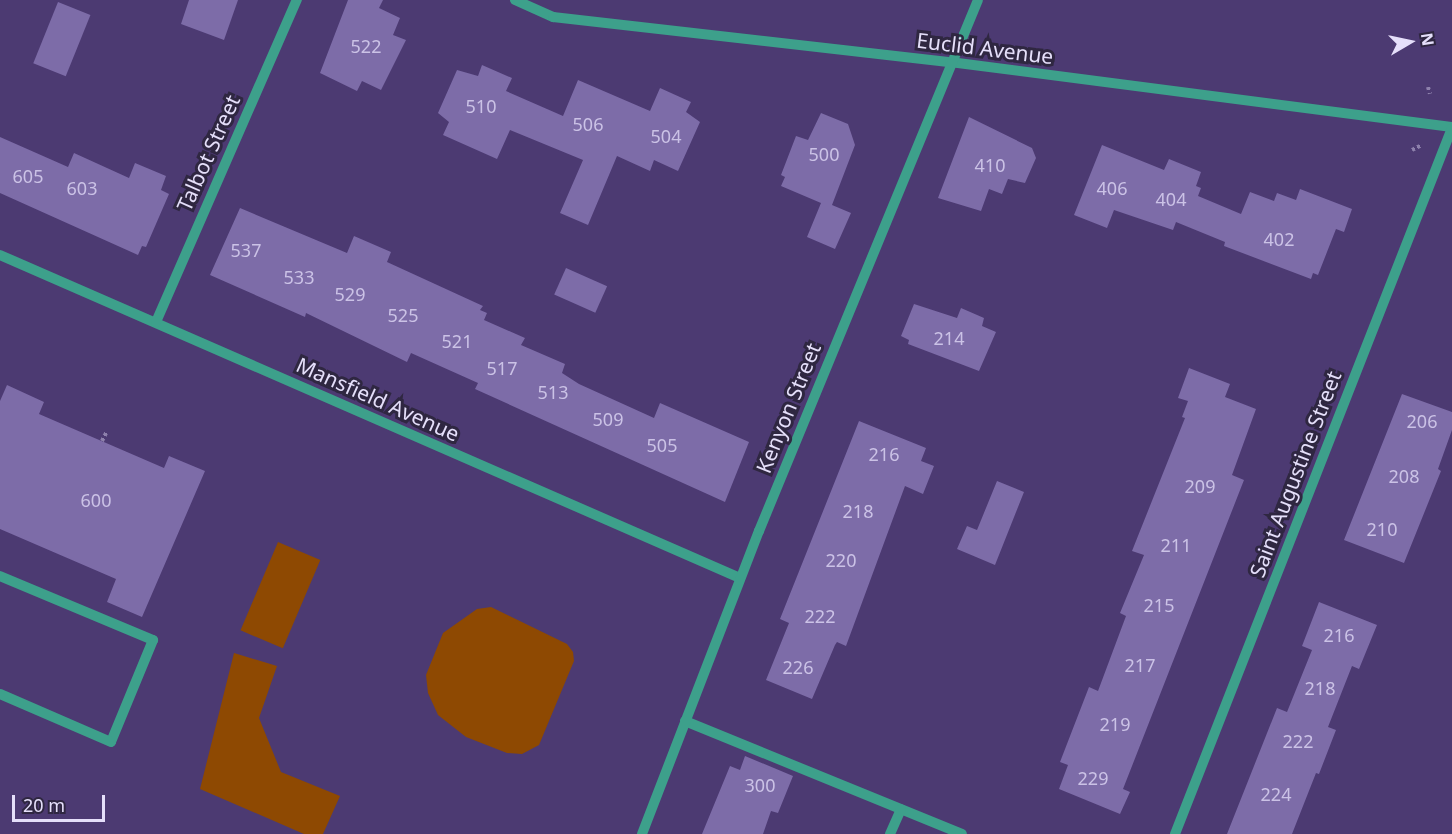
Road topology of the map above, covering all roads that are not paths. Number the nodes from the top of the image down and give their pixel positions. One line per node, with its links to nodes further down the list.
1 (297, 0): 7 (street, Talbot Street)
2 (515, 0): 4 (street, Euclid Avenue)
3 (978, 0): 4 (street, Kenyon Street)
4 (950, 62): 5 (street, Euclid Avenue); 9 (street, Kenyon Street)
5 (1452, 128): 16 (street, Saint Augustine Street)
6 (0, 255): 7 (street, Mansfield Avenue)
7 (156, 322): 9 (street, Mansfield Avenue)
8 (0, 576): 10 (street)
9 (740, 578): 11 (street, Kenyon Street)
10 (0, 694)
11 (685, 721): 12 (street); 13 (street, Kenyon Street)
12 (901, 809): 14 (street); 15 (street)
13 (642, 834)
14 (890, 834)
15 (962, 834)
16 (1175, 834)

